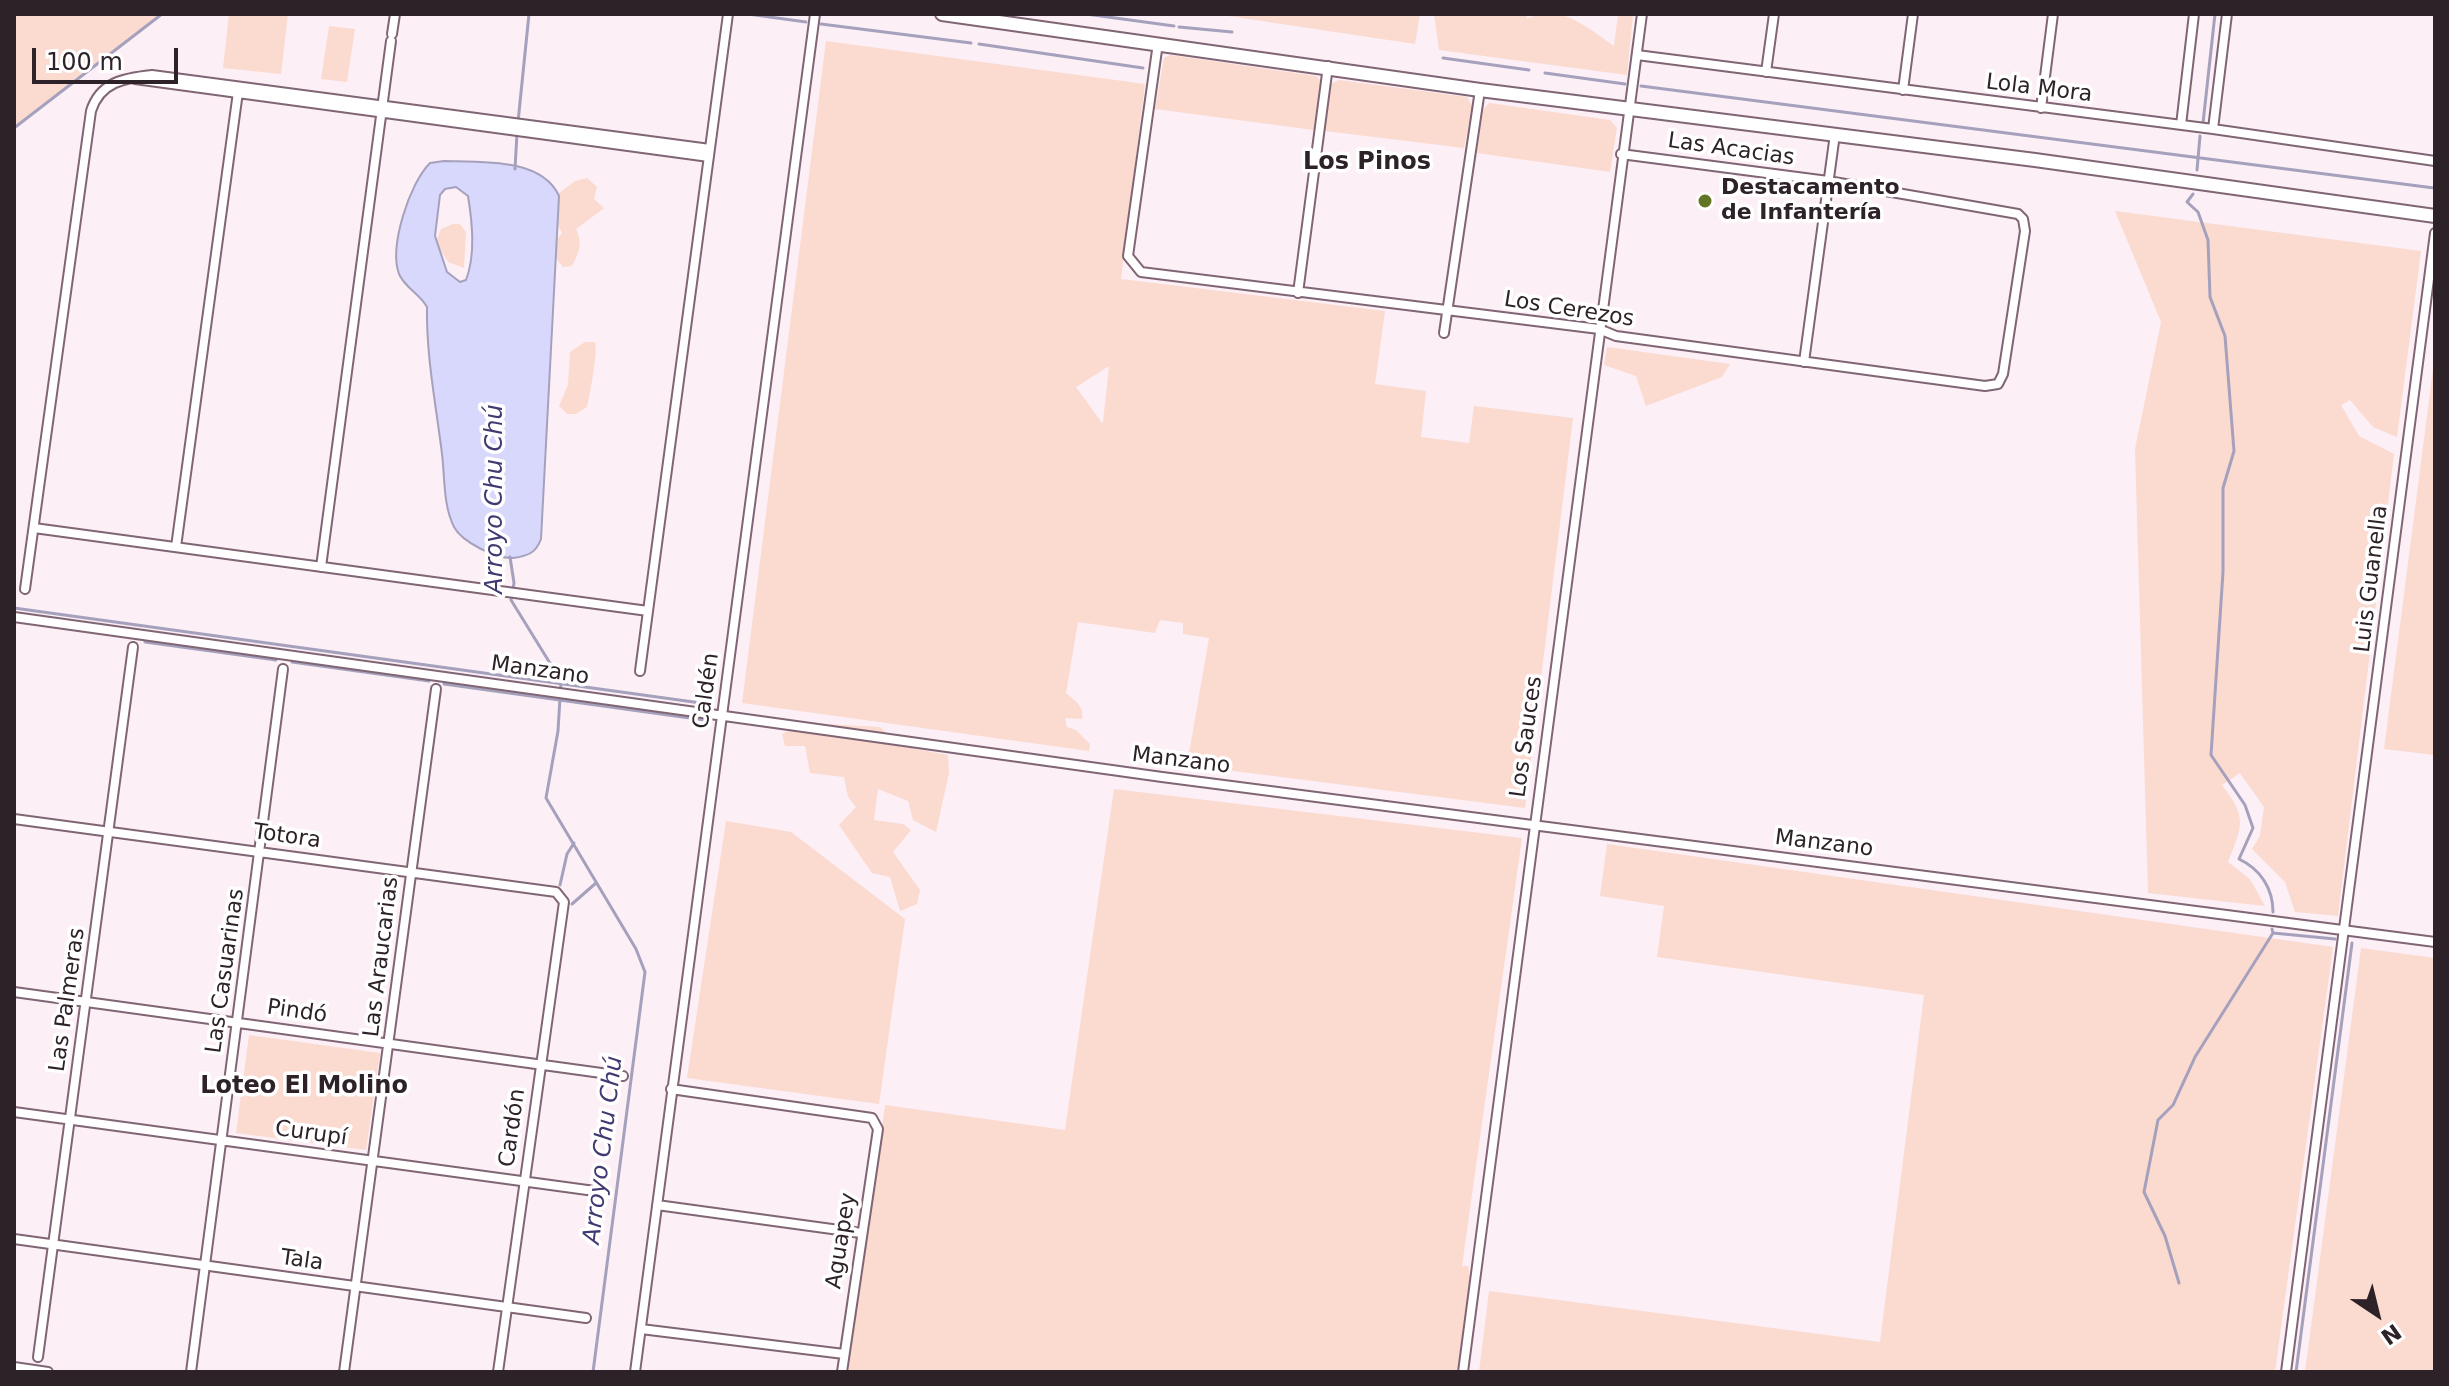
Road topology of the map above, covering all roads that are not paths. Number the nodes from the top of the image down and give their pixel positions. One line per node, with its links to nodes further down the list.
1 (395, 14): 20 (street)
2 (728, 14): 24 (street)
3 (815, 14): 46 (street, Caldén)
4 (942, 14): 11 (main road)
5 (1642, 14): 12 (street, Los Sauces)
6 (1774, 14): 14 (street)
7 (1913, 14): 16 (street)
8 (2053, 14): 19 (street)
9 (2194, 14): 21 (street)
10 (2227, 14): 22 (street)
11 (1158, 43): 13 (main road); 30 (street, Los Cerezos)
12 (1637, 55): 14 (street, Lola Mora); 18 (street, Los Sauces)
13 (1328, 66): 15 (main road); 30 (street)
14 (1766, 72): 16 (street, Lola Mora)
15 (1480, 90): 18 (main road); 31 (street)
16 (1903, 90): 19 (street, Lola Mora)
17 (238, 91): 20 (street); 36 (street); 37 (street)
18 (1628, 108): 23 (main road); 25 (street, Los Sauces)
19 (2041, 108): 21 (street, Lola Mora)
20 (382, 110): 24 (street); 38 (street)
21 (2181, 125): 22 (street, Lola Mora)
22 (2213, 129): 26 (street, Lola Mora)
23 (1835, 134): 27 (street); 28 (main road)
24 (710, 153): 40 (street)
25 (1621, 154): 27 (street, Las Acacias); 32 (street, Los Sauces)
26 (2435, 161)
27 (1828, 181): 34 (street); 35 (street, Las Acacias)
28 (2435, 216)
29 (2435, 233): 53 (street, Luis Guanella)
30 (1298, 293): 31 (street, Los Cerezos)
31 (1447, 310): 32 (street, Los Cerezos); 33 (street)
32 (1599, 329): 34 (street, Los Cerezos); 48 (street, Los Sauces)
33 (1444, 333)
34 (1804, 362): 35 (street, Los Cerezos)
35 (1998, 384)
36 (34, 528): 37 (street); 39 (street)
37 (176, 547): 38 (street)
38 (321, 567): 40 (street)
39 (25, 589)
40 (648, 611): 44 (street)
41 (14, 617): 46 (street, Manzano)
42 (133, 647): 49 (street, Las Palmeras)
43 (283, 669): 50 (street, Las Casuarinas)
44 (640, 671)
45 (436, 689): 51 (street, Las Araucarias)
46 (722, 715): 48 (street, Manzano); 61 (street, Caldén)
47 (14, 819): 49 (street, Totora)
48 (1534, 824): 53 (street, Manzano); 87 (street, Los Sauces)
49 (109, 831): 50 (street, Totora); 56 (street, Las Palmeras)
50 (260, 851): 51 (street, Totora); 57 (street, Las Casuarinas)
51 (410, 872): 52 (street, Totora); 58 (street, Las Araucarias)
52 (556, 892): 59 (street, Cardón)
53 (2345, 930): 54 (street, Manzano); 88 (street, Luis Guanella)
54 (2435, 942)
55 (14, 992): 56 (street, Pindó)
56 (86, 1002): 57 (street, Pindó); 63 (street, Las Palmeras)
57 (237, 1022): 58 (street, Pindó); 64 (street, Las Casuarinas)
58 (389, 1043): 59 (street, Pindó); 65 (street, Las Araucarias)
59 (539, 1064): 60 (street, Pindó); 66 (street, Cardón)
60 (623, 1076)
61 (671, 1089): 68 (street, Caldén); 69 (street, Aguapey)
62 (14, 1112): 63 (street, Curupí)
63 (71, 1120): 64 (street, Curupí); 71 (street, Las Palmeras)
64 (221, 1141): 65 (street, Curupí); 72 (street, Las Casuarinas)
65 (372, 1161): 66 (street, Curupí); 73 (street, Las Araucarias)
66 (524, 1181): 67 (street, Curupí); 74 (street, Cardón)
67 (602, 1192)
68 (657, 1205): 69 (street); 76 (street, Caldén)
69 (861, 1233): 77 (street, Aguapey)
70 (14, 1239): 71 (street, Tala)
71 (53, 1244): 72 (street, Tala); 78 (street, Las Palmeras)
72 (205, 1266): 73 (street, Tala); 82 (street, Las Casuarinas)
73 (356, 1286): 74 (street, Tala); 83 (street, Las Araucarias)
74 (507, 1306): 75 (street, Tala); 84 (street, Cardón)
75 (586, 1318)
76 (641, 1329): 77 (street); 85 (street, Caldén)
77 (844, 1354): 86 (street, Aguapey)
78 (38, 1357)
79 (14, 1367): 80 (street)
80 (36, 1371): 81 (street)
81 (48, 1372)
82 (191, 1372)
83 (344, 1372)
84 (498, 1372)
85 (635, 1372)
86 (842, 1372)
87 (1463, 1372)
88 (2286, 1372)

